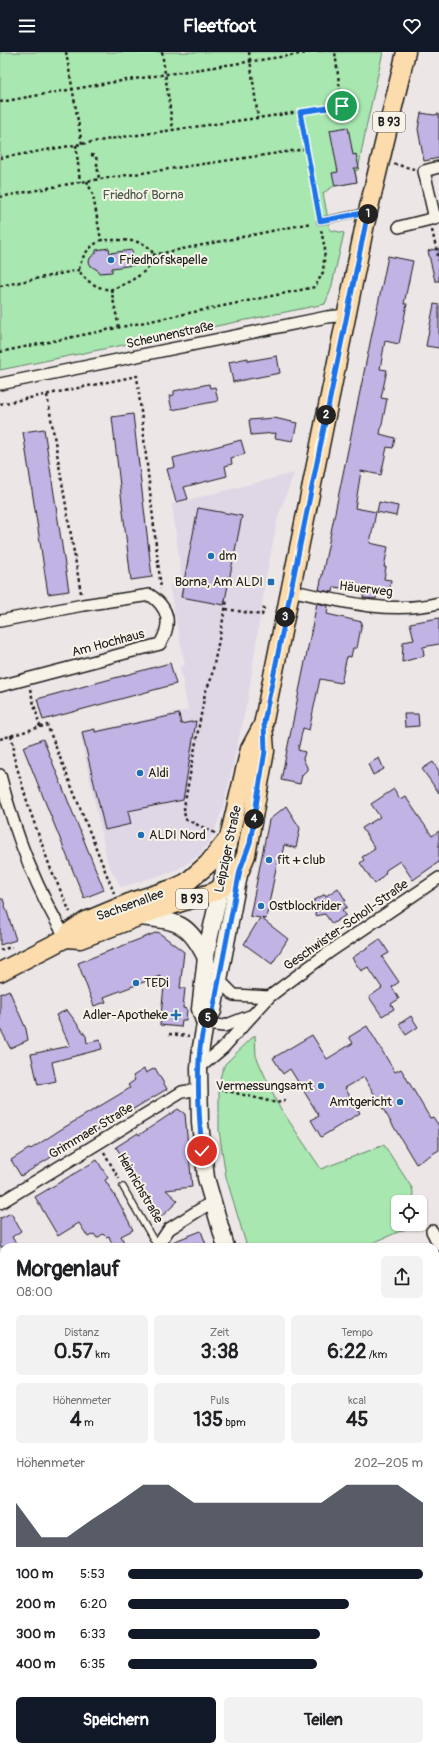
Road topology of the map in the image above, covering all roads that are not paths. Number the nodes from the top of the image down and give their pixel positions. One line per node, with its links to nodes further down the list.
1 (406, 52): 3 (main road, Leipziger Straße / B 93)
2 (439, 167): 4 (street)
3 (368, 212): 5 (lane); 7 (main road, Leipziger Straße / B 93)
4 (437, 218): 6 (street)
5 (320, 221)
6 (399, 227)
7 (347, 315): 8 (street, Scheunenstraße); 9 (main road, Leipziger Straße / B 93)
8 (0, 384)
9 (290, 590): 10 (street, Häuerweg); 13 (main road, Leipziger Straße / B 93)
10 (439, 603)
11 (0, 621): 12 (street, Am Hochhaus)
12 (0, 686)
13 (263, 725): 15 (main road, Leipziger Straße / B 93); 16 (main road, Leipziger Straße / B 93)
14 (0, 775): 22 (street)
15 (225, 838): 18 (main road, Sachsenallee / B 93); 19 (street, Leipziger Straße)
16 (240, 870): 19 (main road, Sachsenallee / B 93); 20 (street, Leipziger Straße)
17 (439, 878): 26 (street, Geschwister-Scholl-Straße)
18 (175, 888): 19 (street, B 93); 22 (main road, Sachsenallee / B 93)
19 (217, 892): 20 (street, B 93); 21 (main road, Sachsenallee / B 93); 23 (street, Leipziger Straße)
20 (231, 910): 25 (street, Leipziger Straße)
21 (138, 917): 22 (main road, Sachsenallee / B 93); 23 (street)
22 (66, 938): 24 (main road, Sachsenallee / B 93)
23 (206, 958): 28 (street, Leipziger Straße)
24 (0, 972)
25 (219, 980): 26 (street); 28 (street, Leipziger Straße)
26 (269, 997): 27 (street, Geschwister-Scholl-Straße)
27 (252, 1015): 28 (street, Geschwister-Scholl-Straße); 29 (street, Geschwister-Scholl-Straße)
28 (204, 1031): 29 (street, Leipziger Straße)
29 (199, 1068): 30 (street, Leipziger Straße)
30 (199, 1089): 32 (street, Leipziger Straße); 33 (street, Grimmaer Straße)
31 (123, 1187): 35 (lane, Heinrichstraße)
32 (212, 1202): 36 (street, Heinrichstraße); 37 (street, Leipziger Straße)
33 (0, 1203)
34 (432, 1231): 38 (street)
35 (155, 1243)
36 (159, 1243)
37 (225, 1243)
38 (438, 1243)

